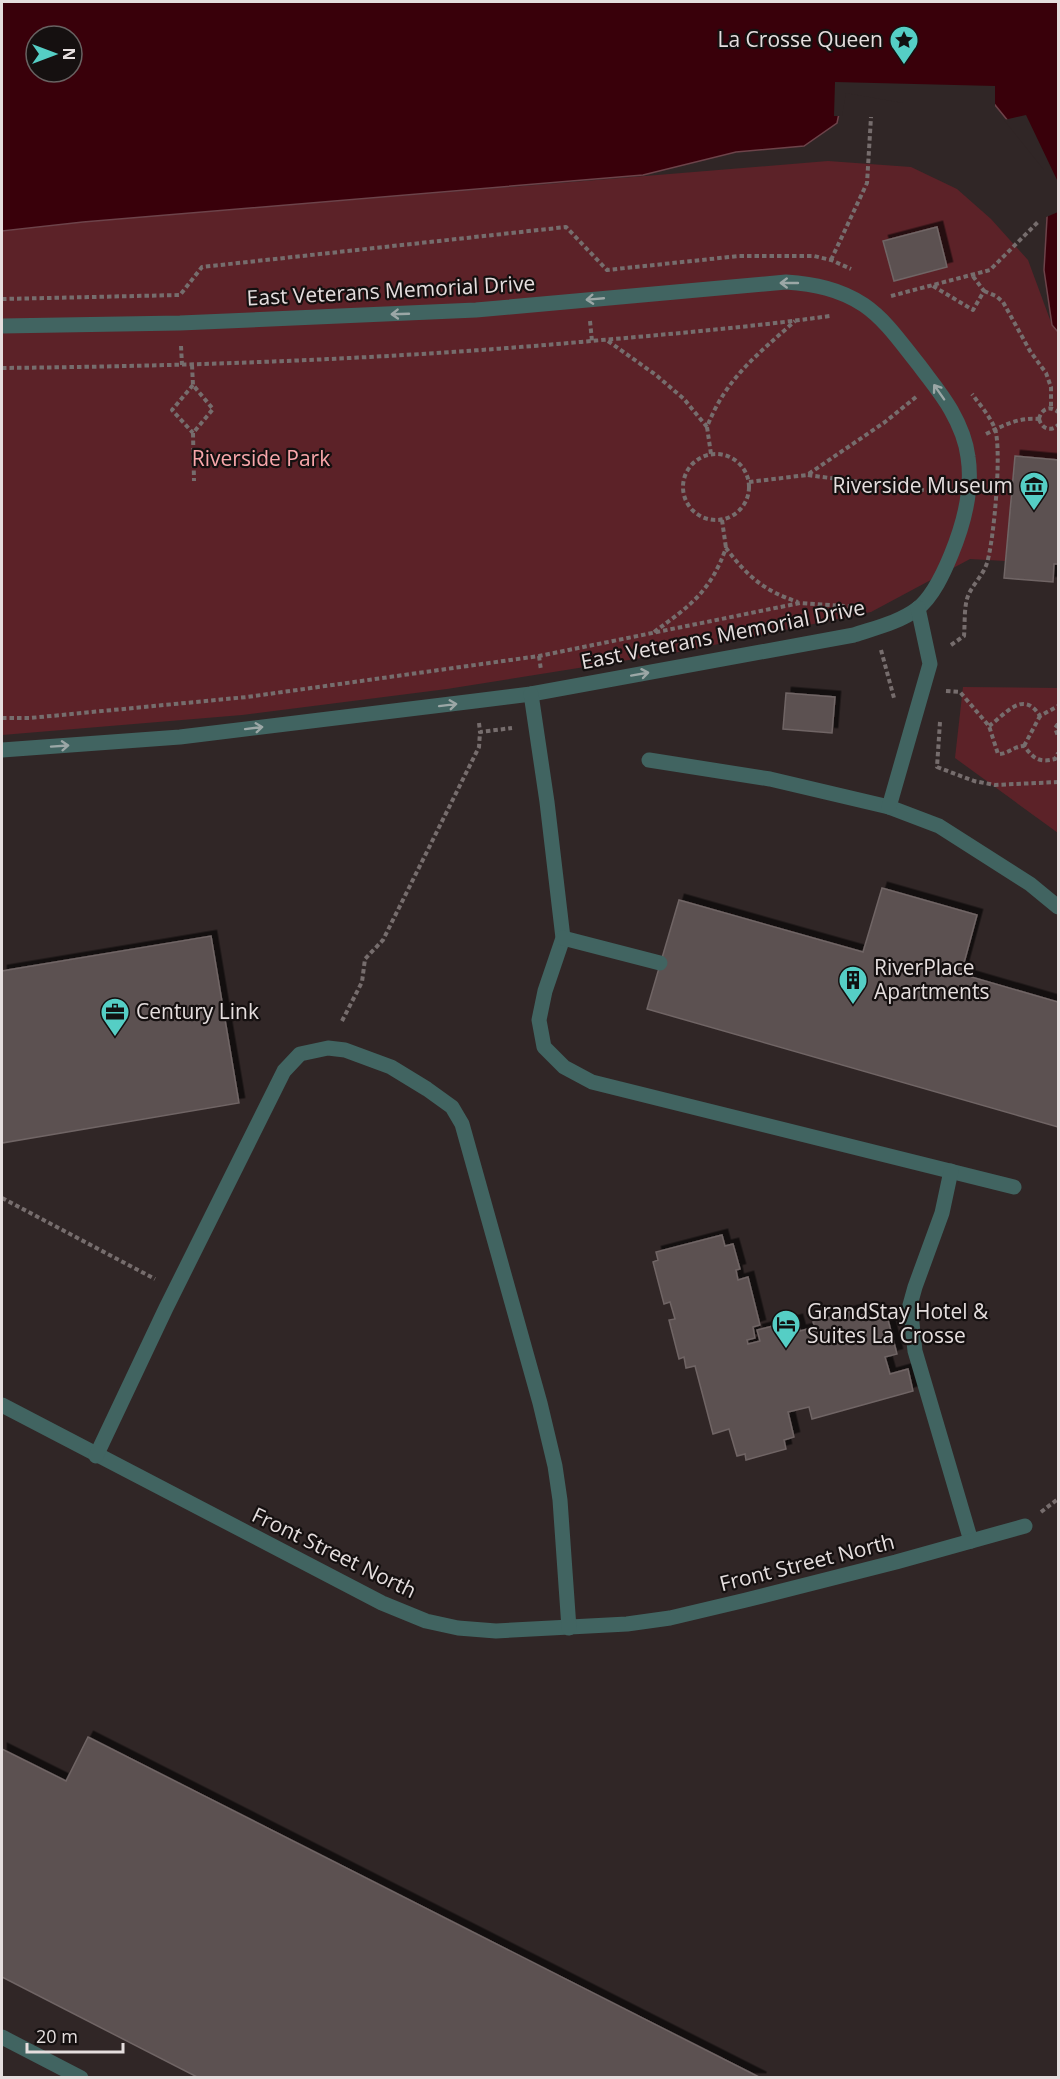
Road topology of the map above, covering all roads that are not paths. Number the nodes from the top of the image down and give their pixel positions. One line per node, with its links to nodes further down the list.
1 (2, 326): 2 (street, East Veterans Memorial Drive, one-way to 1)
2 (918, 608): 3 (street, East Veterans Memorial Drive, one-way to 2); 6 (street)
3 (531, 694): 4 (street, East Veterans Memorial Drive, one-way to 3); 8 (street)
4 (2, 750)
5 (649, 760): 6 (street)
6 (889, 807): 7 (street)
7 (1059, 907)
8 (563, 938): 9 (street); 10 (street)
9 (660, 963)
10 (951, 1171): 11 (street); 15 (street)
11 (1014, 1186)
12 (2, 1405): 13 (street, Front Street North)
13 (96, 1456): 16 (street, Front Street North); 16 (street)
14 (1025, 1526): 15 (street, Front Street North)
15 (971, 1541): 16 (street, Front Street North)
16 (569, 1628)
17 (2, 2037): 18 (street)
18 (81, 2078)

